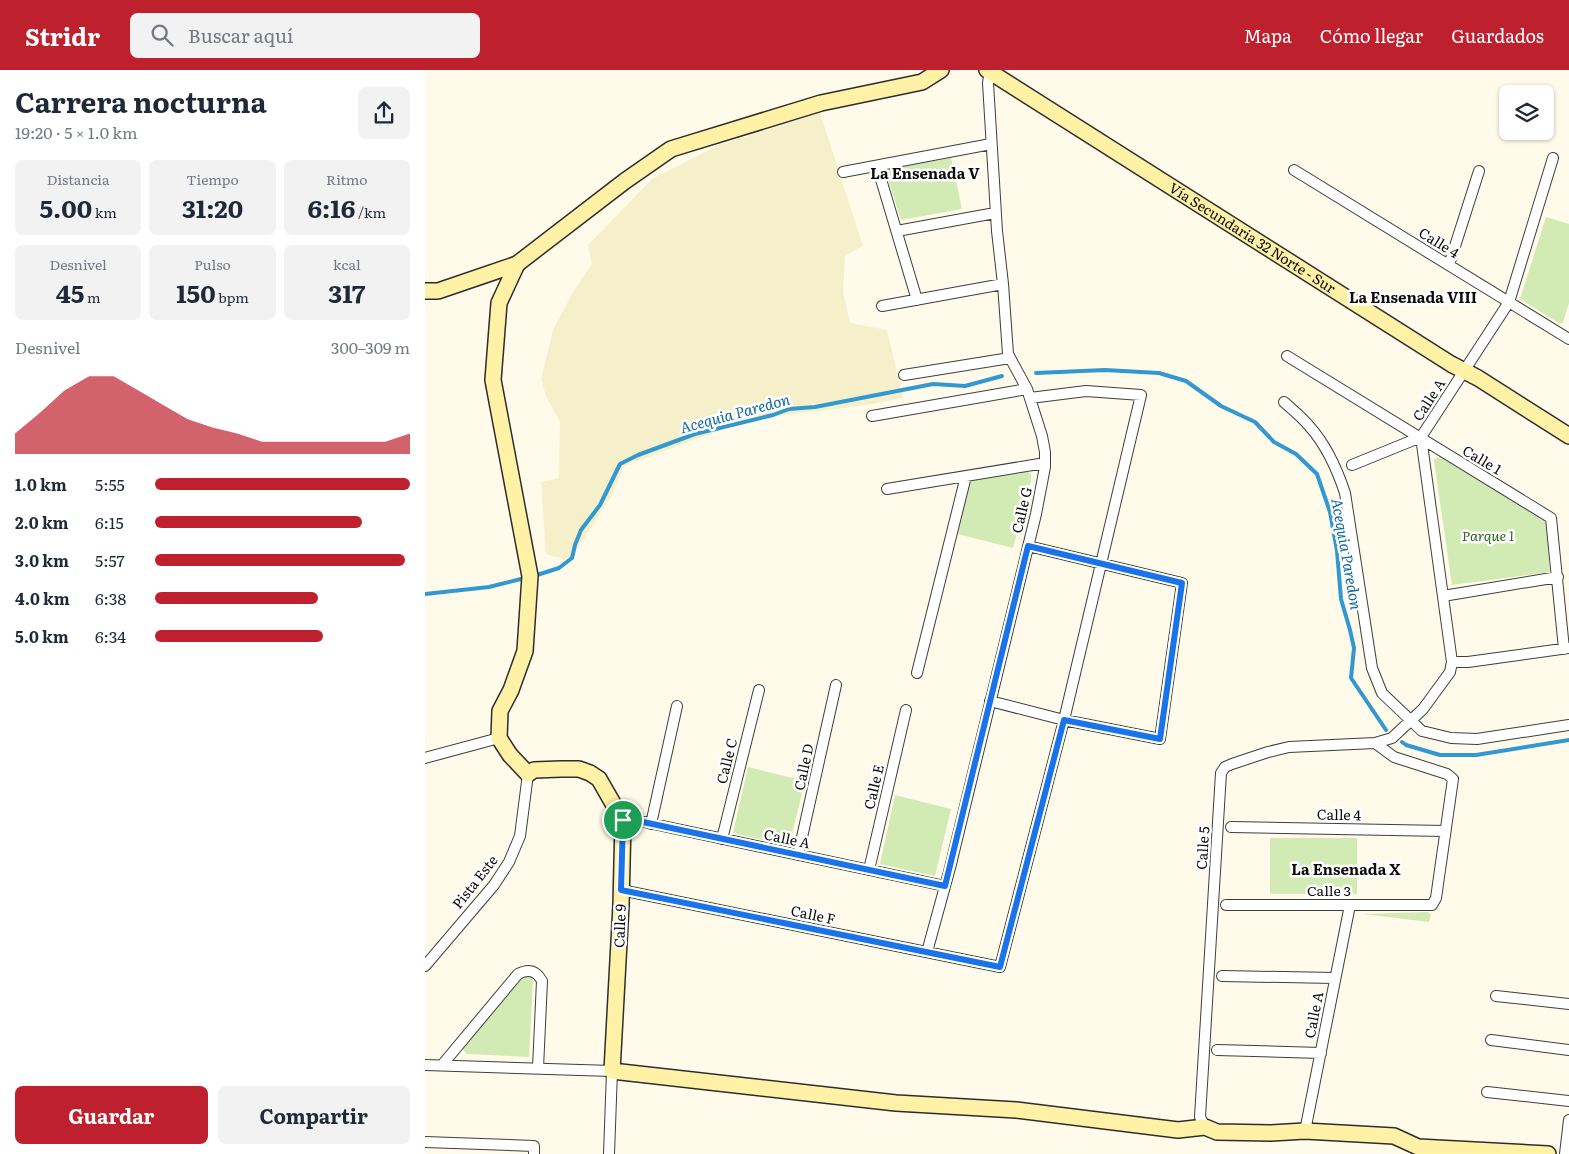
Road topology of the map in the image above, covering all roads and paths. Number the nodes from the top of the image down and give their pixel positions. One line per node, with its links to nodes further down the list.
1 (941, 70): 11 (street)
2 (989, 70): 3 (street, Calle G); 21 (street, Vía Secundaria 32 Norte - Sur)
3 (991, 144): 5 (street); 9 (street, Calle G)
4 (1553, 158): 16 (street, Calle A)
5 (877, 166): 8 (street); 10 (street)
6 (1294, 170): 12 (street, Calle 4)
7 (1479, 171): 12 (street)
8 (843, 172)
9 (995, 214): 10 (street); 13 (street, Calle G)
10 (897, 231): 15 (street)
11 (517, 264): 14 (street); 47 (street)
12 (1449, 265): 16 (street, Calle 4)
13 (1003, 284): 15 (street); 20 (street, Calle G)
14 (425, 291)
15 (917, 300): 17 (street)
16 (1509, 302): 18 (street, Calle 4); 21 (street, Calle A)
17 (882, 306)
18 (1569, 337)
19 (1287, 356): 27 (street, Calle 1)
20 (1010, 358): 22 (street); 23 (street, Calle G)
21 (1465, 371): 26 (street, Vía Secundaria 32 Norte - Sur); 27 (street, Calle A)
22 (904, 375)
23 (1028, 394): 25 (street); 28 (street, Calle G); 33 (street)
24 (1284, 402): 45 (street)
25 (872, 416)
26 (1569, 436)
27 (1421, 437): 29 (street); 34 (street, Calle 1); 35 (street, Calle A)
28 (1045, 463): 30 (street); 32 (street, Calle G)
29 (1352, 465)
30 (966, 476): 31 (street); 38 (street)
31 (887, 489)
32 (1028, 546): 33 (street); 41 (street, Calle G)
33 (1100, 564): 44 (street); 44 (street)
34 (1558, 577): 35 (street); 36 (street, Calle 1)
35 (1443, 596): 37 (street, Calle A)
36 (1567, 648): 37 (street)
37 (1452, 662): 45 (street)
38 (917, 673)
39 (836, 685): 56 (street, Calle D)
40 (759, 690): 55 (street, Calle C)
41 (990, 701): 44 (street); 58 (street, Calle G)
42 (677, 706): 52 (street)
43 (907, 710): 57 (street, Calle E)
44 (1064, 720): 62 (street, Calle F)
45 (1411, 721): 46 (street); 48 (street, Calle 5)
46 (1569, 725)
47 (499, 738): 49 (street); 50 (street)
48 (1375, 743): 54 (street); 79 (street, Calle 5)
49 (425, 758)
50 (528, 774): 51 (street); 63 (street, Pista Este)
51 (623, 820): 52 (street, Calle A); 59 (street, Calle 9)
52 (651, 824): 55 (street, Calle A)
53 (1231, 827): 54 (street, Calle 4)
54 (1445, 831): 61 (street, Calle 3)
55 (722, 839): 56 (street, Calle A)
56 (798, 855): 57 (street, Calle A)
57 (869, 870): 58 (street, Calle A)
58 (945, 886): 62 (street, Calle G)
59 (621, 890): 62 (street, Calle F); 75 (street, Calle 9)
60 (1226, 904): 61 (street, Calle 3)
61 (1350, 905): 65 (street, Calle A)
62 (927, 952)
63 (425, 966)
64 (1222, 976): 65 (street)
65 (1335, 978): 71 (street, Calle A)
66 (1496, 996): 67 (street)
67 (1569, 1004)
68 (1491, 1040): 70 (street)
69 (1217, 1050): 71 (street)
70 (1569, 1050)
71 (1321, 1053): 80 (street, Calle A)
72 (425, 1064): 73 (street)
73 (442, 1066): 74 (street); 74 (street)
74 (538, 1068): 75 (street)
75 (612, 1071): 79 (street); 83 (street, Calle 9)
76 (1487, 1092): 77 (street)
77 (1569, 1100)
78 (1569, 1120): 85 (street)
79 (1205, 1127): 80 (street)
80 (1305, 1131): 84 (street)
81 (425, 1142): 82 (street)
82 (534, 1154)
83 (609, 1154)
84 (1548, 1154)
85 (1565, 1154)

